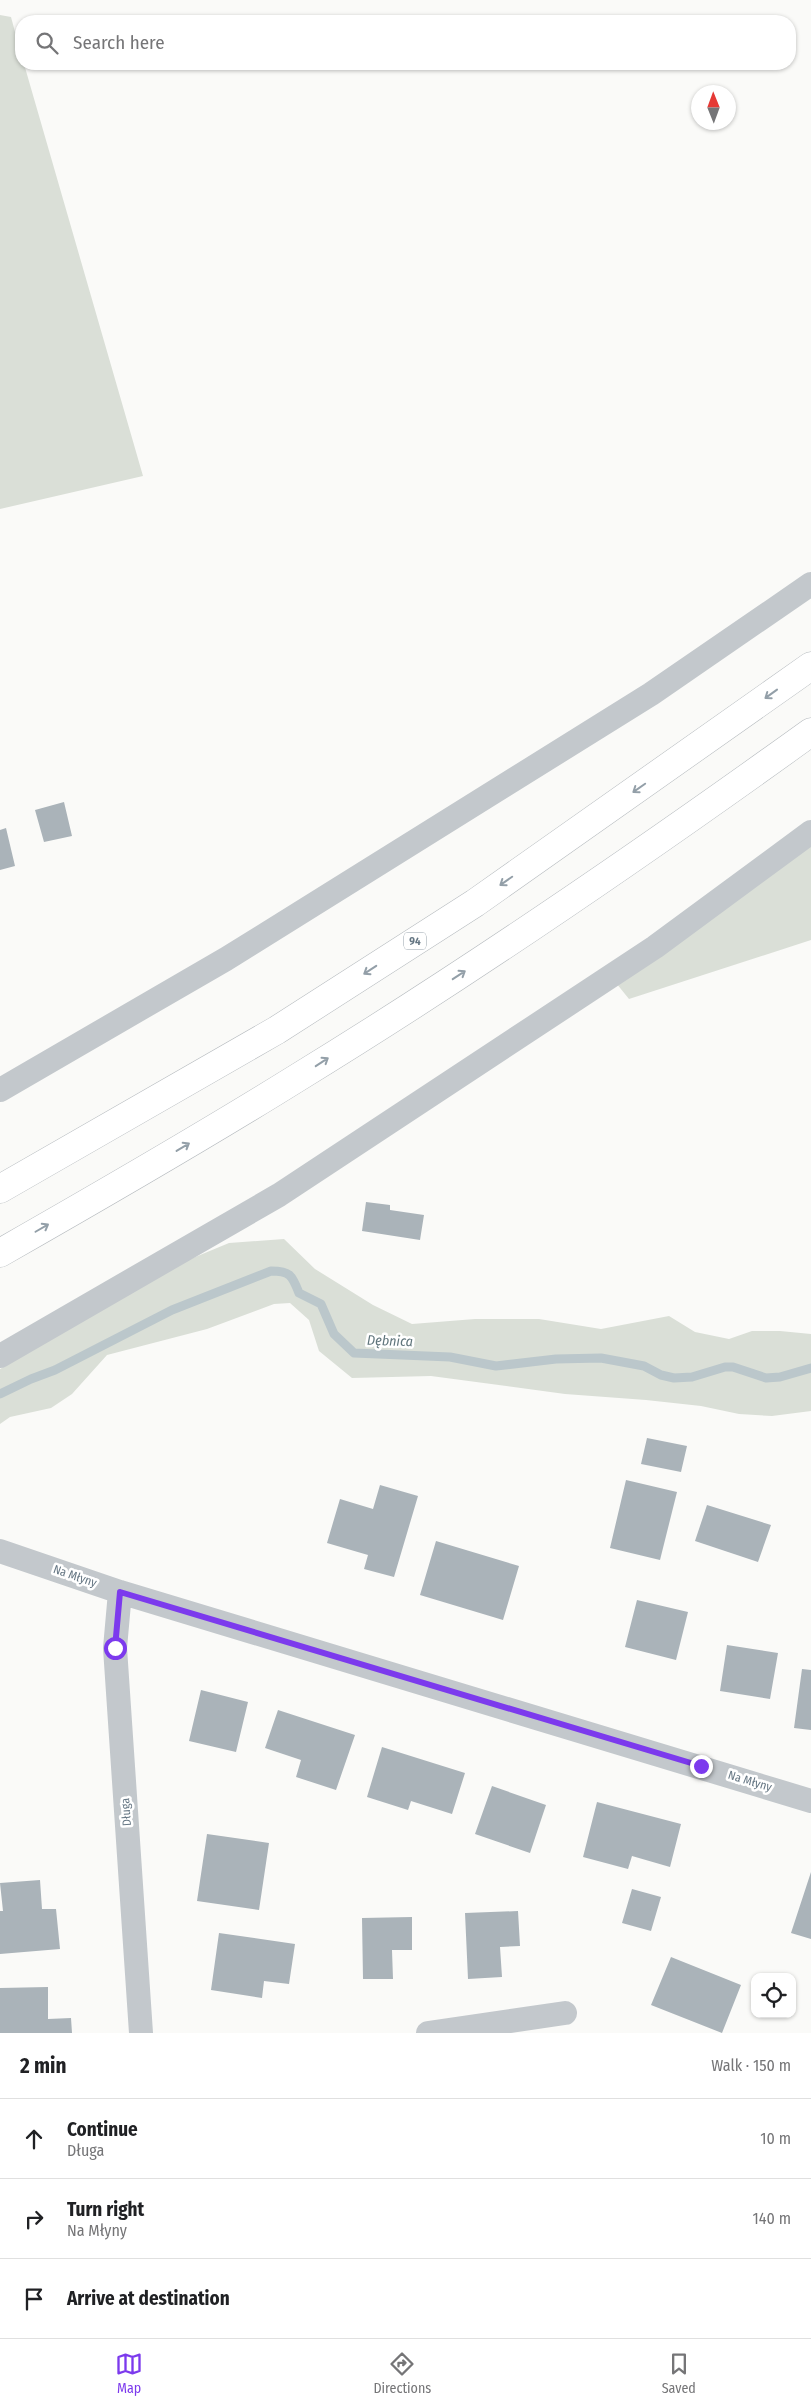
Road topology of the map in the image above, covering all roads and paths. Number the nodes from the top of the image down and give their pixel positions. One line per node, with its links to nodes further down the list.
1 (811, 584): 5 (street)
2 (811, 666): 6 (main road, 94, one-way to 6)
3 (811, 732): 7 (main road, one-way to 3)
4 (811, 832): 8 (street)
5 (0, 1090)
6 (0, 1189)
7 (0, 1252)
8 (0, 1356)
9 (0, 1551): 10 (street, Na Młyny)
10 (120, 1592): 11 (street, Na Młyny); 13 (street, Długa)
11 (811, 1801)
12 (565, 2013): 14 (street)
13 (141, 2033)
14 (428, 2033)

